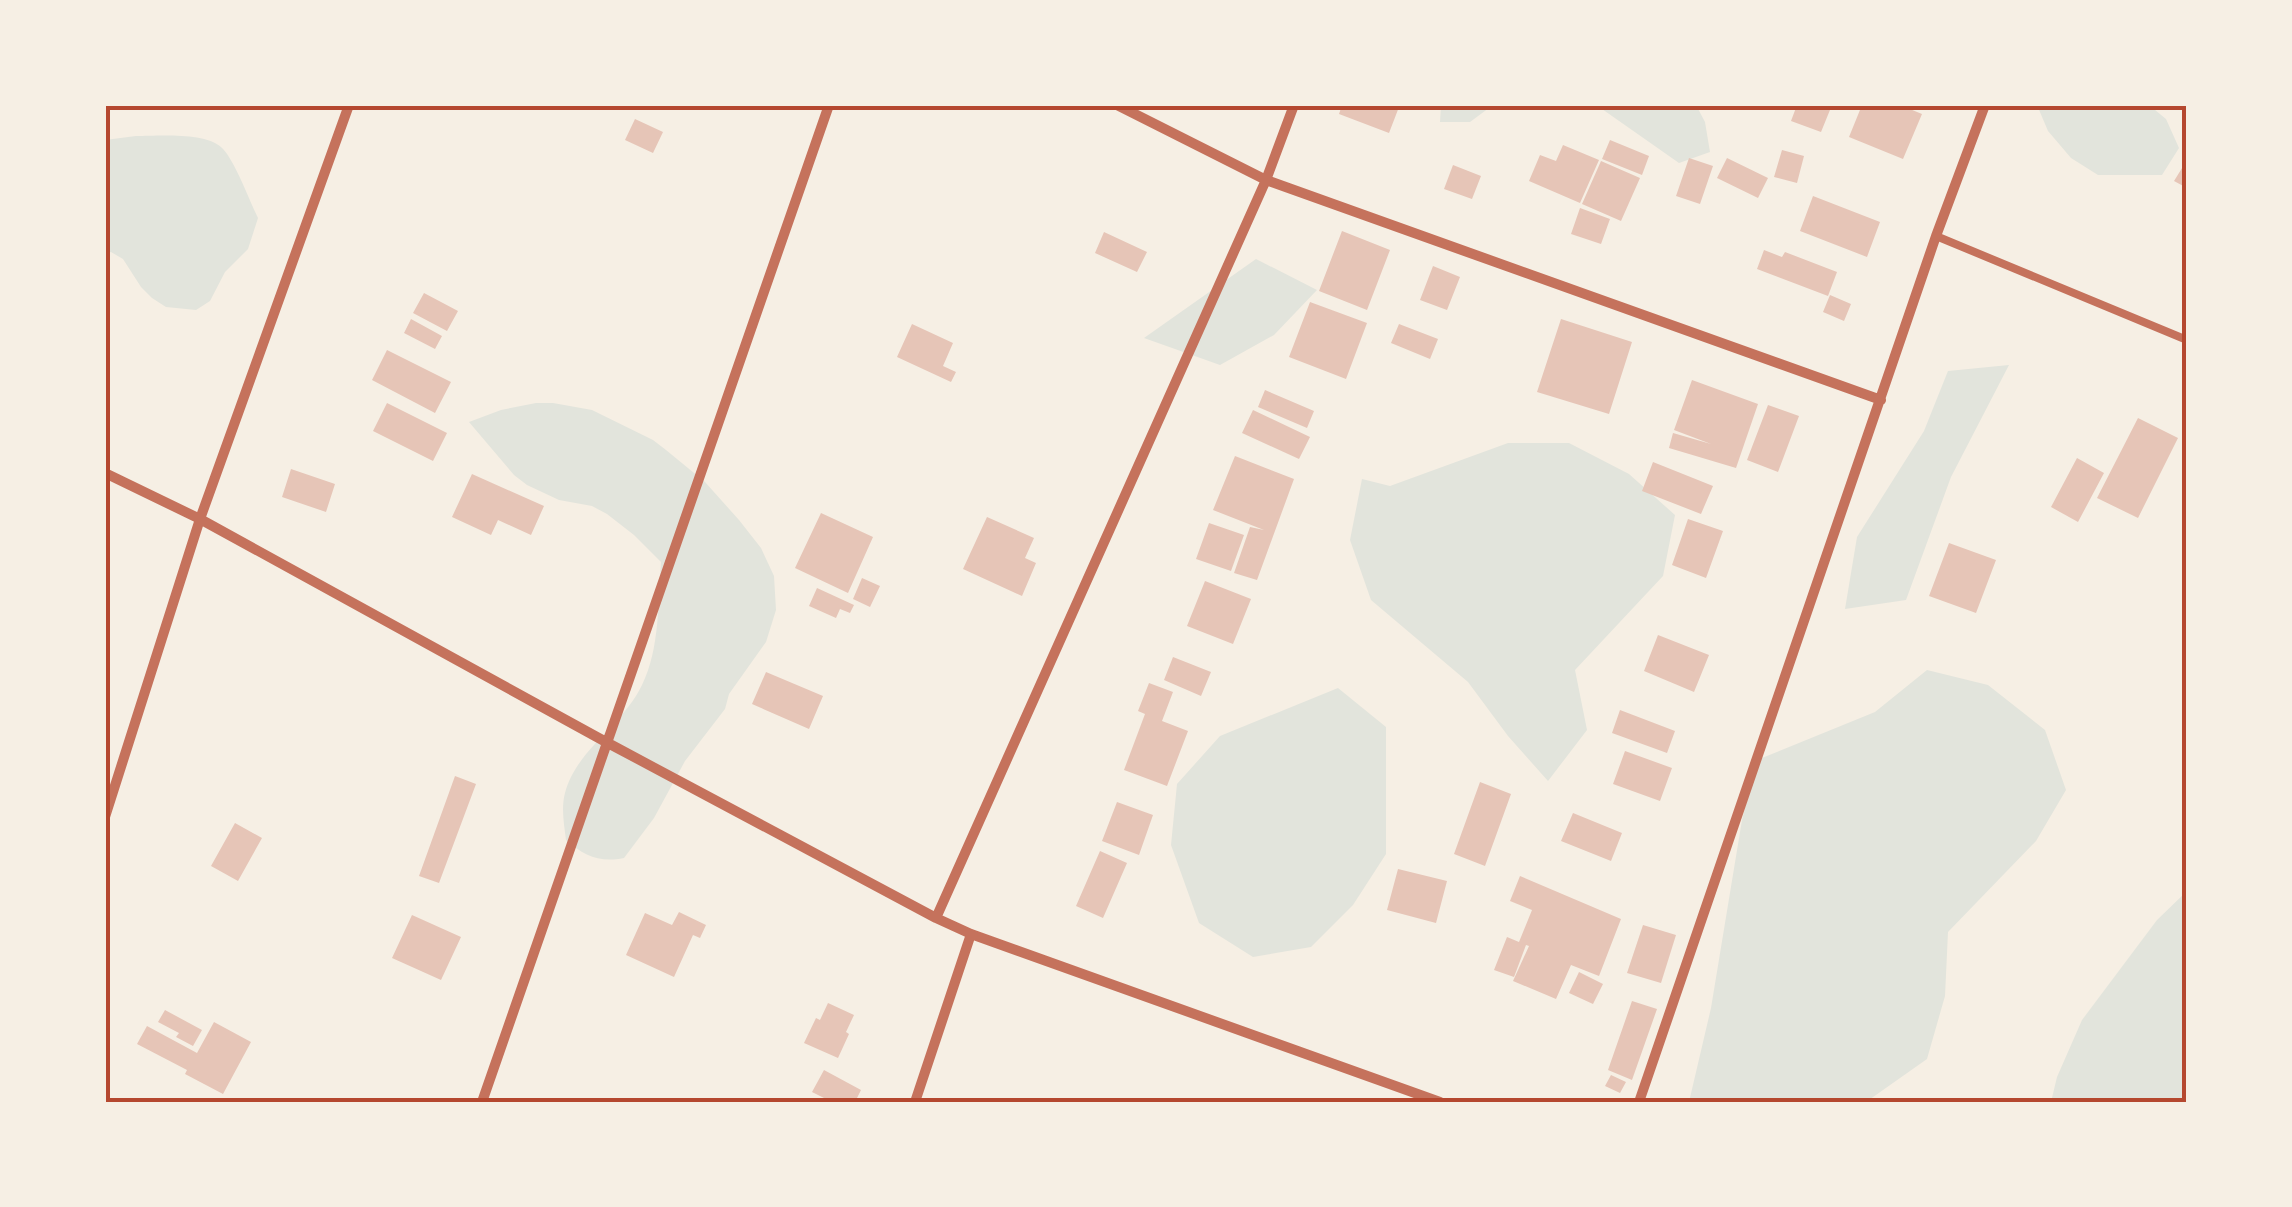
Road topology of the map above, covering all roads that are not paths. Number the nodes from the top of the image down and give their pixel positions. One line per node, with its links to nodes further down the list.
1 (349, 105): 11 (street)
2 (829, 105): 12 (street)
3 (1117, 105): 6 (street)
4 (1294, 105): 6 (street)
5 (1984, 105): 7 (street)
6 (1266, 180): 9 (street); 14 (street)
7 (1936, 236): 8 (lane); 9 (street)
8 (2187, 340)
9 (1881, 400): 19 (street)
10 (105, 473): 11 (street)
11 (200, 518): 12 (street); 13 (street)
12 (606, 742): 14 (street); 16 (street)
13 (105, 816)
14 (936, 918): 15 (street)
15 (970, 934): 17 (street); 18 (street)
16 (482, 1102)
17 (914, 1102)
18 (1440, 1102)
19 (1639, 1102)

